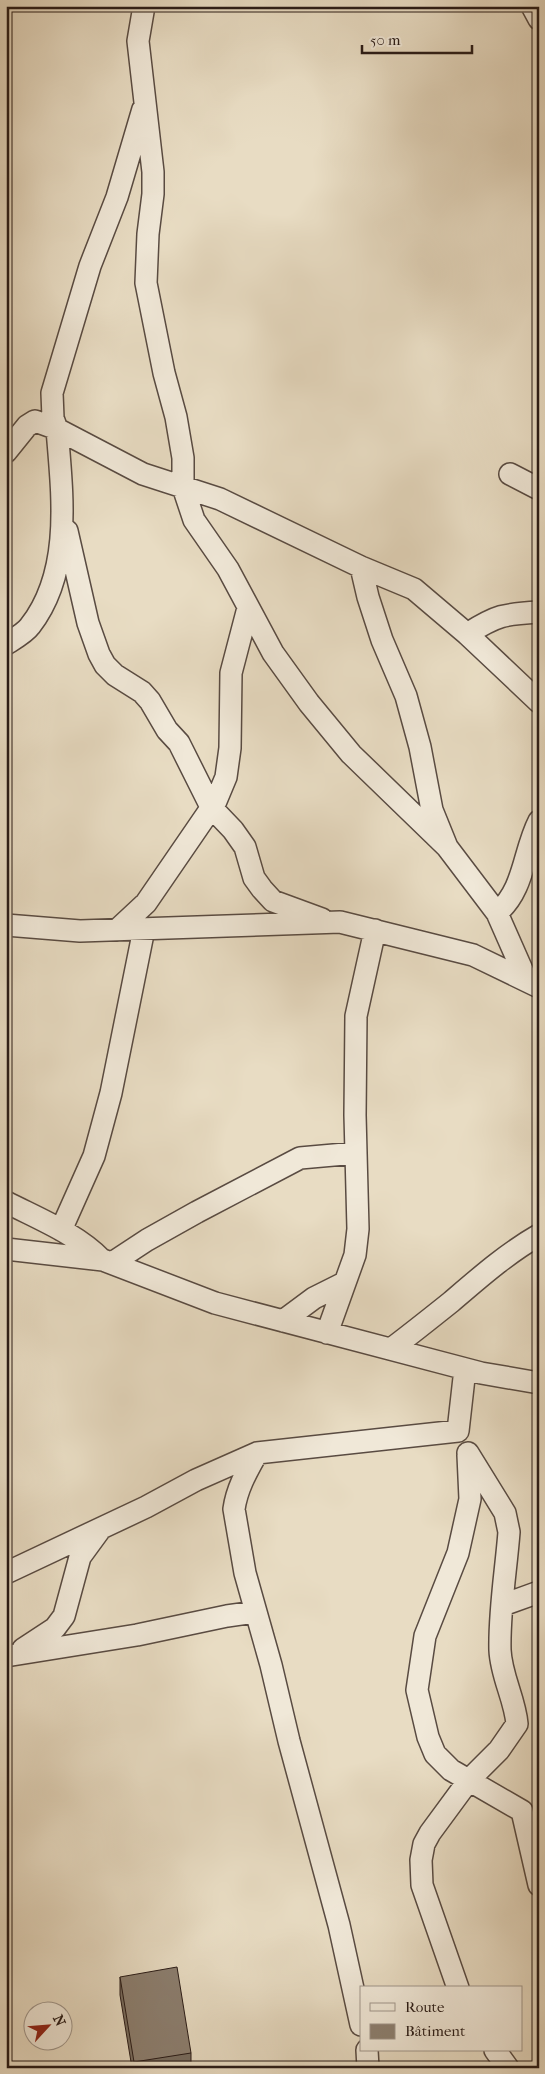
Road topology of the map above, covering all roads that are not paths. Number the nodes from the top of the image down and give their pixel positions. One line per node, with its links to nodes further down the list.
1 (144, 6): 4 (street)
2 (532, 6): 3 (street)
3 (539, 19)
4 (145, 104): 5 (street); 8 (street)
5 (57, 429): 6 (street); 8 (street); 10 (street)
6 (6, 452)
7 (510, 474): 9 (street)
8 (183, 487): 11 (street); 12 (street)
9 (539, 489)
10 (63, 510): 15 (street); 17 (street)
11 (361, 567): 14 (street); 19 (street)
12 (248, 608): 17 (street); 19 (street)
13 (539, 612): 14 (street)
14 (468, 634): 16 (street)
15 (6, 644)
16 (539, 702)
17 (211, 807): 21 (street); 24 (street)
18 (539, 821): 20 (street)
19 (447, 847): 20 (street)
20 (497, 913): 26 (street)
21 (329, 922): 23 (street); 25 (street)
22 (10, 927): 24 (street)
23 (144, 929): 24 (street); 29 (street)
24 (117, 930)
25 (375, 930): 26 (street); 27 (street)
26 (533, 984)
27 (356, 1153): 32 (street); 33 (street)
28 (6, 1202): 29 (street)
29 (61, 1230): 32 (street)
30 (539, 1235): 36 (street)
31 (6, 1249): 32 (street)
32 (107, 1262): 34 (street)
33 (344, 1283): 34 (street); 35 (street)
34 (282, 1321): 35 (street)
35 (327, 1333): 36 (street)
36 (391, 1349): 37 (street)
37 (465, 1369): 38 (street); 39 (street)
38 (539, 1383)
39 (458, 1431): 40 (street); 41 (street)
40 (257, 1453): 42 (street); 46 (street)
41 (468, 1453): 45 (street); 48 (street)
42 (100, 1528): 43 (street); 47 (street)
43 (6, 1572)
44 (539, 1592): 45 (street)
45 (503, 1605): 48 (street)
46 (256, 1612): 47 (street); 52 (street)
47 (11, 1655)
48 (469, 1780): 49 (street); 51 (street)
49 (530, 1810): 50 (street)
50 (539, 1884)
51 (455, 1986)
52 (360, 2020)
53 (367, 2052): 55 (street)
54 (496, 2052): 56 (street)
55 (368, 2068)
56 (508, 2068)

